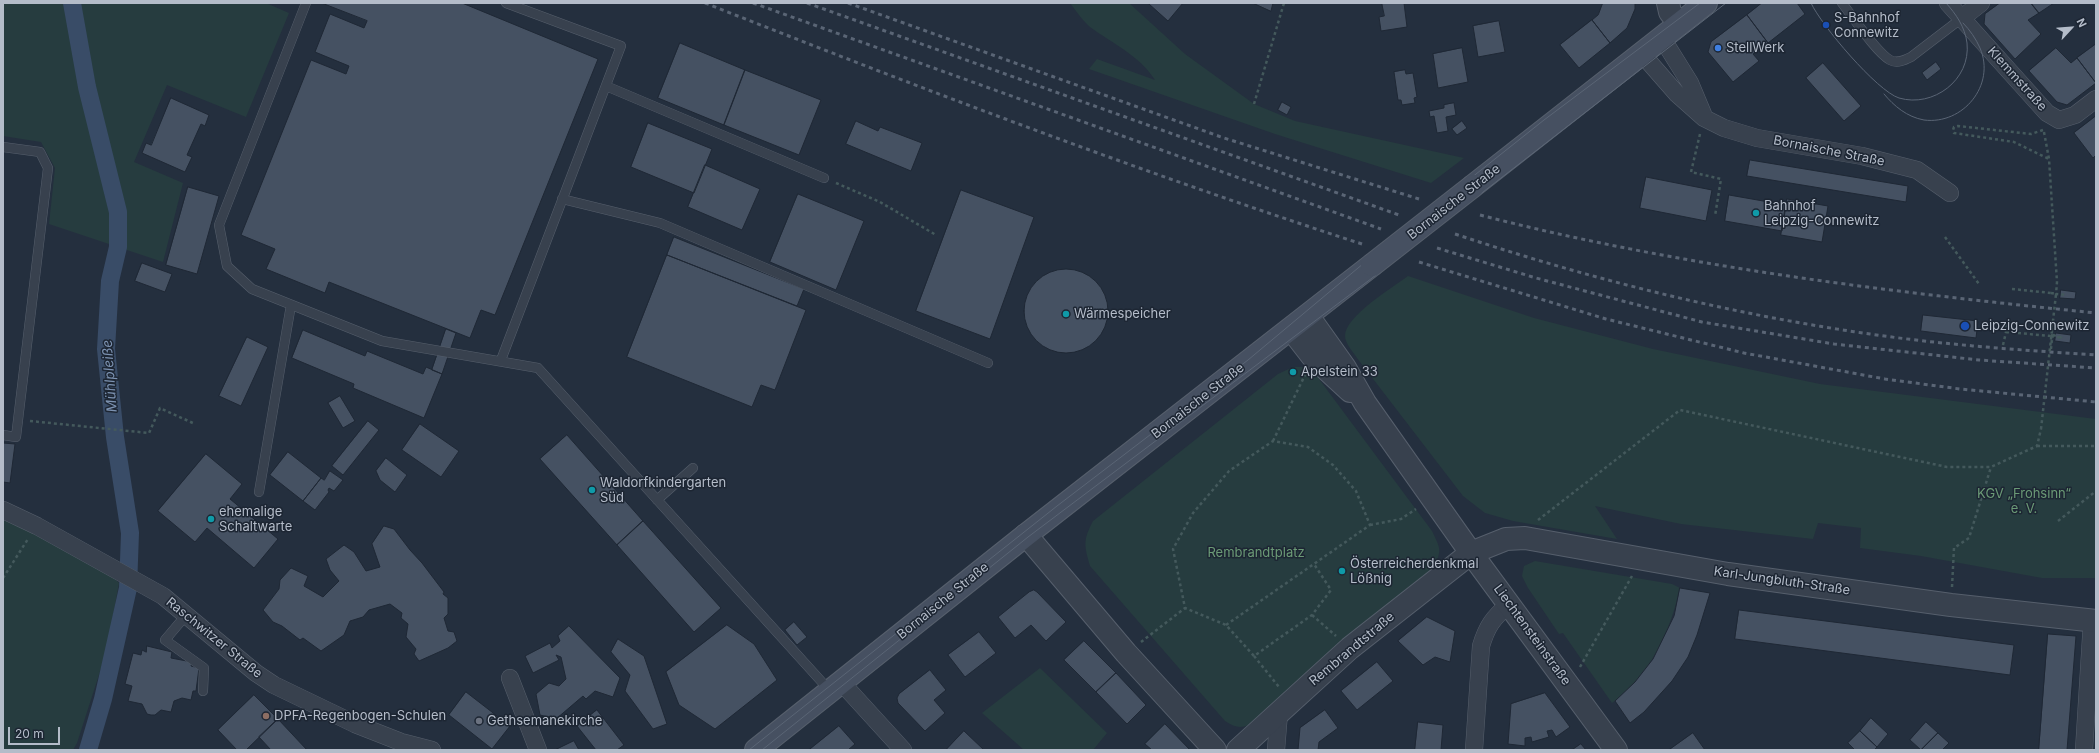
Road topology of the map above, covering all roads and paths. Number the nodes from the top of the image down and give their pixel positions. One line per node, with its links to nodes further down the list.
1 (306, 3): 29 (lane)
2 (506, 3): 13 (lane)
3 (1284, 3): 15 (path)
4 (1668, 3): 10 (street)
5 (1842, 3): 9 (lane)
6 (1948, 3): 9 (street, Klemmstraße)
7 (1981, 3): 9 (street)
8 (1698, 6): 10 (main road, Bornaische Straße)
9 (1962, 18): 14 (street, Klemmstraße)
10 (1679, 24): 11 (main road, Bornaische Straße)
11 (1662, 38): 12 (main road, Bornaische Straße); 16 (street)
12 (1642, 54): 16 (street, Bornaische Straße); 30 (main road, Bornaische Straße, bridge)
13 (606, 86): 19 (lane); 21 (lane)
14 (2096, 99)
15 (1254, 104)
16 (1703, 124): 20 (street, Bornaische Straße); 22 (path)
17 (3, 147): 43 (lane)
18 (2050, 161): 18 (path); 27 (path)
19 (824, 178): 23 (path)
20 (1950, 193)
21 (562, 199): 40 (lane); 41 (lane)
22 (1715, 216)
23 (936, 235)
24 (1945, 237): 25 (path)
25 (1979, 284)
26 (2012, 289): 27 (path, bridge)
27 (2056, 294): 28 (path); 35 (path, bridge)
28 (2060, 294)
29 (291, 305): 40 (lane); 52 (lane)
30 (1308, 316): 33 (main road, Bornaische Straße); 42 (street, Liechtensteinstraße)
31 (2006, 322): 34 (path)
32 (2053, 327): 35 (path)
33 (1291, 329): 39 (street, Liechtensteinstraße); 59 (main road, Bornaische Straße)
34 (2006, 332): 35 (path, bridge); 37 (path)
35 (2052, 335): 36 (path, bridge); 38 (path); 47 (path, bridge)
36 (2063, 338)
37 (2003, 345)
38 (2050, 349)
39 (1312, 356): 42 (street, Liechtensteinstraße); 46 (path)
40 (501, 360): 53 (lane)
41 (988, 363)
42 (1365, 403): 61 (street, Liechtensteinstraße)
43 (18, 419): 44 (path); 45 (lane)
44 (195, 424)
45 (3, 435)
46 (1273, 441): 57 (path); 67 (path)
47 (2037, 446): 48 (path); 49 (path)
48 (2096, 446)
49 (1991, 467): 60 (path); 64 (path)
50 (693, 468): 53 (lane)
51 (2096, 491): 56 (path)
52 (259, 492)
53 (657, 500): 77 (lane)
54 (3, 510): 58 (street, Raschwitzer Straße)
55 (1410, 513): 57 (path)
56 (2058, 521)
57 (1370, 525): 63 (path)
58 (37, 526): 65 (path); 68 (street, Raschwitzer Straße)
59 (1026, 535): 73 (street); 77 (main road, Bornaische Straße)
60 (1525, 538): 61 (street, Karl-Jungbluth-Straße); 62 (street, Karl-Jungbluth-Straße)
61 (1471, 553): 66 (street, Liechtensteinstraße); 79 (street, Rembrandtstraße)
62 (1640, 560): 70 (street, Karl-Jungbluth-Straße); 76 (path)
63 (1314, 564): 69 (path); 71 (path)
64 (1953, 574)
65 (3, 578)
66 (1509, 604): 76 (street, Liechtensteinstraße); 88 (street)
67 (1185, 608): 71 (path); 73 (path)
68 (187, 614): 78 (lane); 81 (street, Raschwitzer Straße)
69 (1312, 615): 72 (path); 74 (path)
70 (2094, 621): 80 (street)
71 (1226, 625): 74 (path)
72 (1339, 639)
73 (1126, 653): 85 (street)
74 (1254, 656): 79 (path)
75 (510, 678): 82 (street)
76 (1568, 684): 89 (street, Liechtensteinstraße)
77 (835, 687): 83 (main road, Bornaische Straße); 84 (street)
78 (203, 691)
79 (1285, 707): 86 (street, Rembrandtstraße); 87 (street)
80 (2091, 714): 90 (street)
81 (432, 750)
82 (538, 750)
83 (756, 750)
84 (903, 750)
85 (1215, 750)
86 (1238, 750)
87 (1276, 750)
88 (1474, 750)
89 (1616, 750)
90 (2084, 750)

